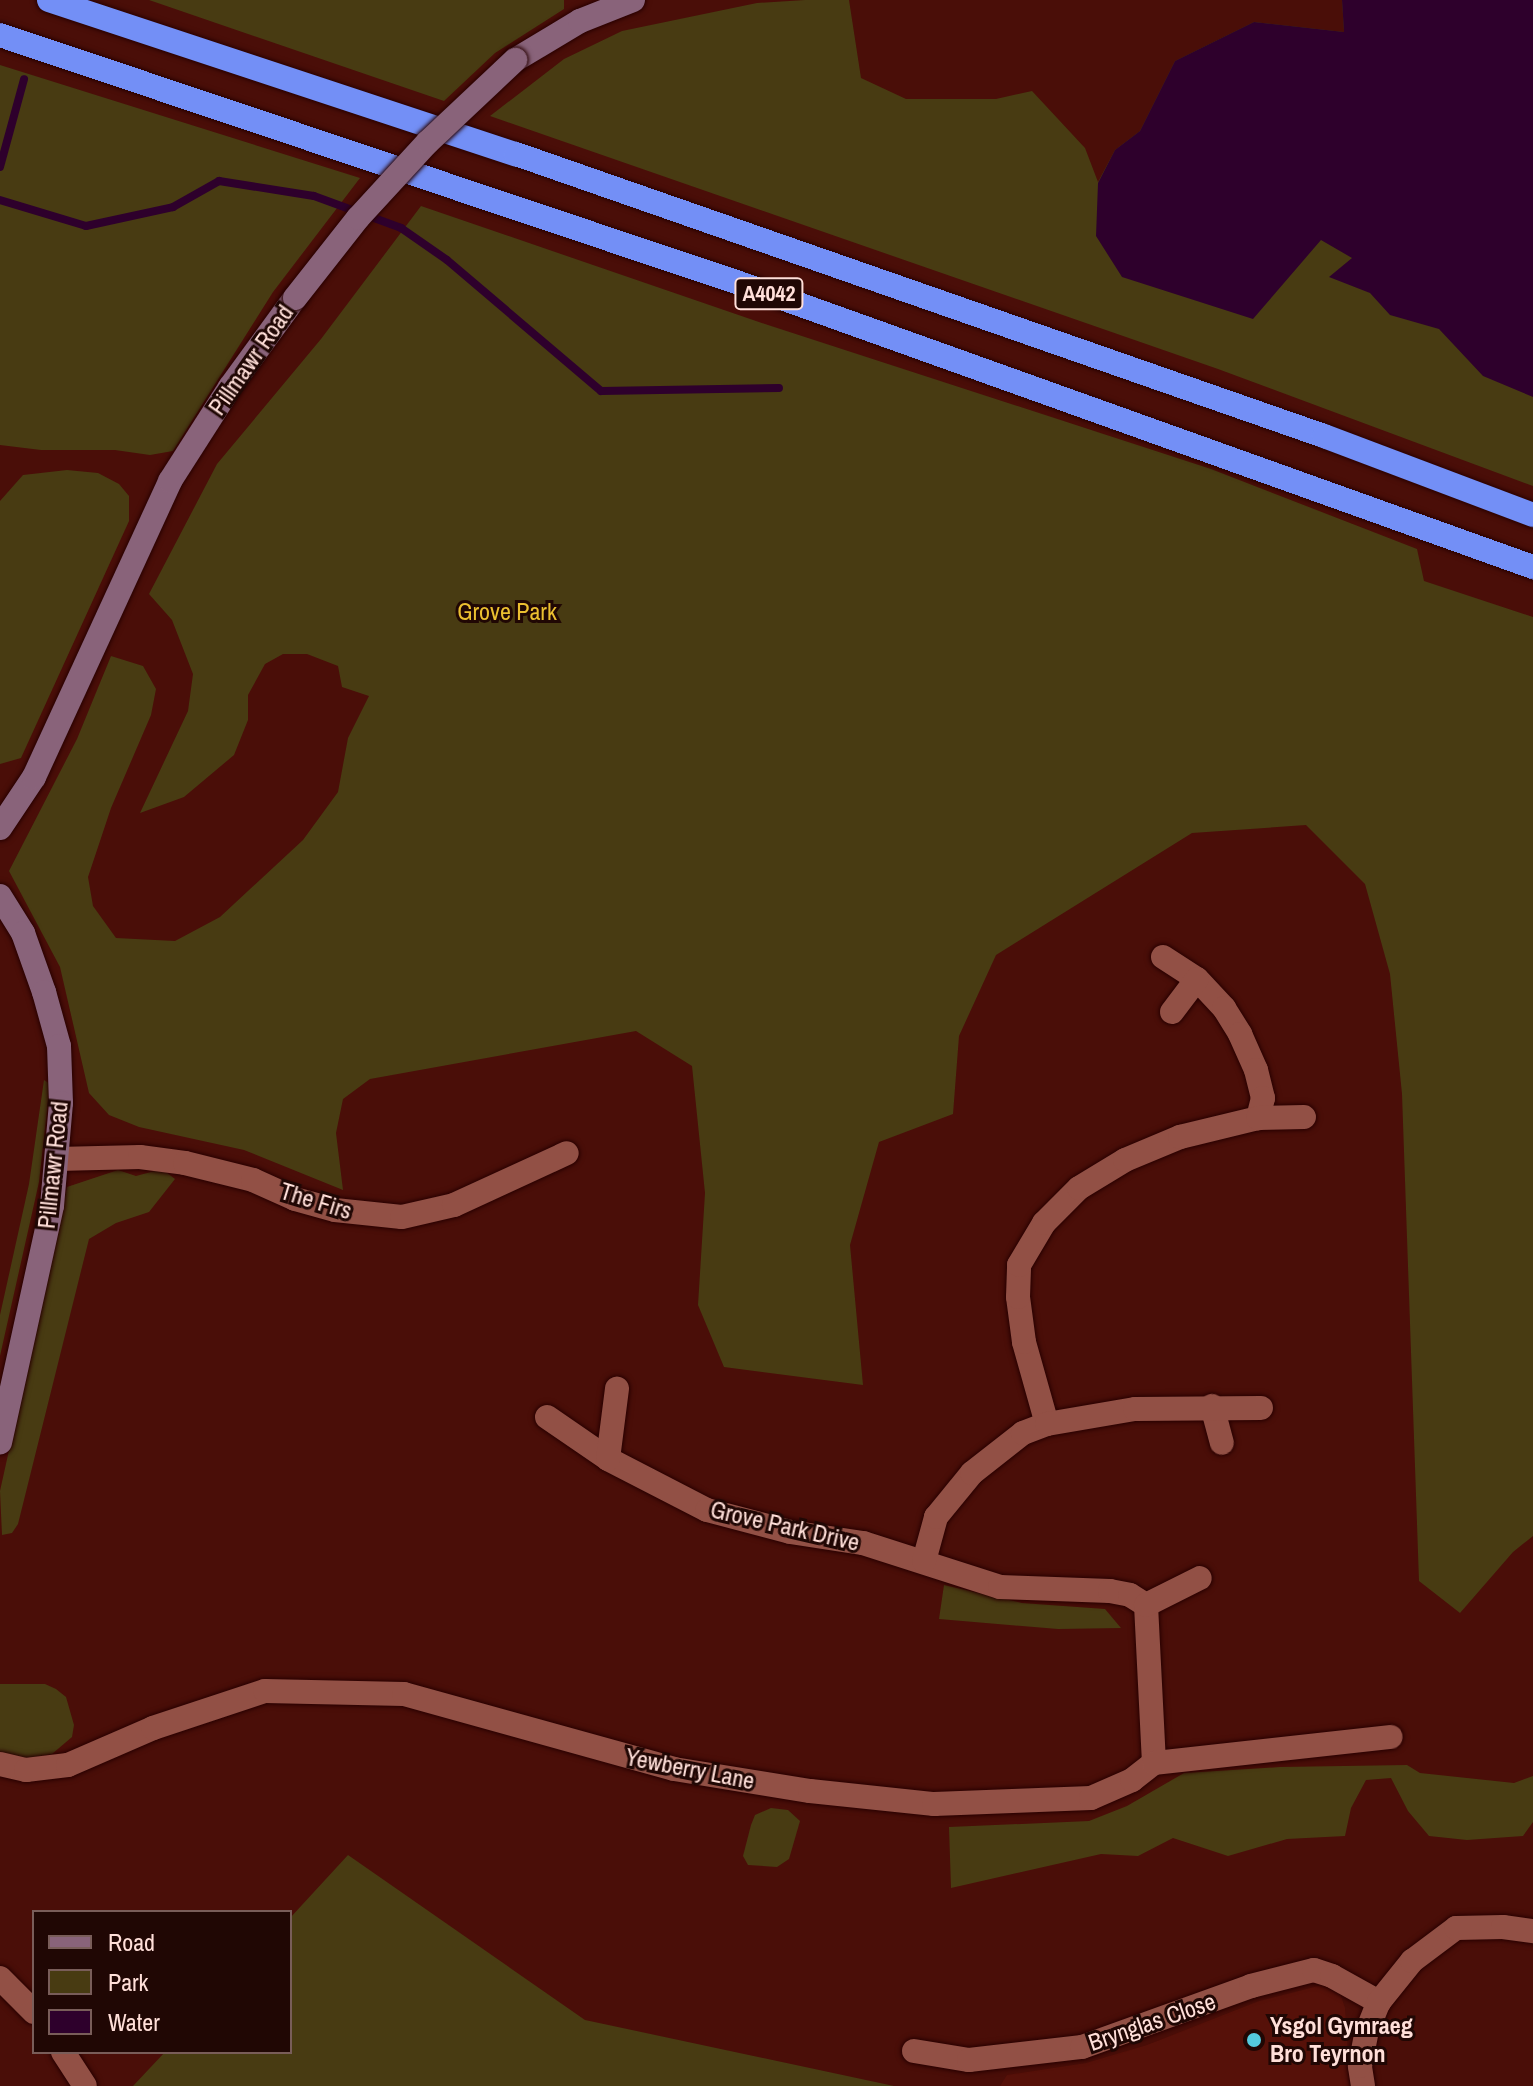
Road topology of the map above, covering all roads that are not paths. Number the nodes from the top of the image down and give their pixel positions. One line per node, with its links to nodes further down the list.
1 (49, 0): 4 (highway, A4042)
2 (633, 0): 6 (street, Pillmawr Road, bridge)
3 (0, 35): 5 (highway, A4042)
4 (1533, 515)
5 (1533, 567)
6 (0, 828)
7 (0, 896): 14 (street, Pillmawr Road)
8 (1163, 957): 9 (street)
9 (1197, 979): 10 (street); 12 (street)
10 (1172, 1012)
11 (1304, 1117): 12 (street)
12 (1258, 1118): 19 (street)
13 (567, 1153): 14 (street, The Firs)
14 (57, 1159): 20 (street, Pillmawr Road)
15 (617, 1389): 22 (street)
16 (1212, 1406): 17 (street); 19 (street); 21 (street)
17 (1261, 1408)
18 (547, 1417): 22 (street, Grove Park Drive)
19 (1047, 1424): 23 (street)
20 (0, 1442)
21 (1222, 1443)
22 (608, 1459): 23 (street, Grove Park Drive)
23 (924, 1561): 25 (street, Grove Park Drive)
24 (1200, 1578): 25 (street)
25 (1146, 1605): 27 (street)
26 (1391, 1737): 27 (street, Yewberry Lane)
27 (1154, 1763): 28 (street, Yewberry Lane)
28 (0, 1764)
29 (1533, 1931): 31 (street)
30 (0, 1978): 32 (street)
31 (1379, 2002): 33 (street, Brynglas Close); 36 (street)
32 (32, 2010)
33 (914, 2051)
34 (64, 2054): 35 (street)
35 (85, 2086)
36 (1363, 2086)

